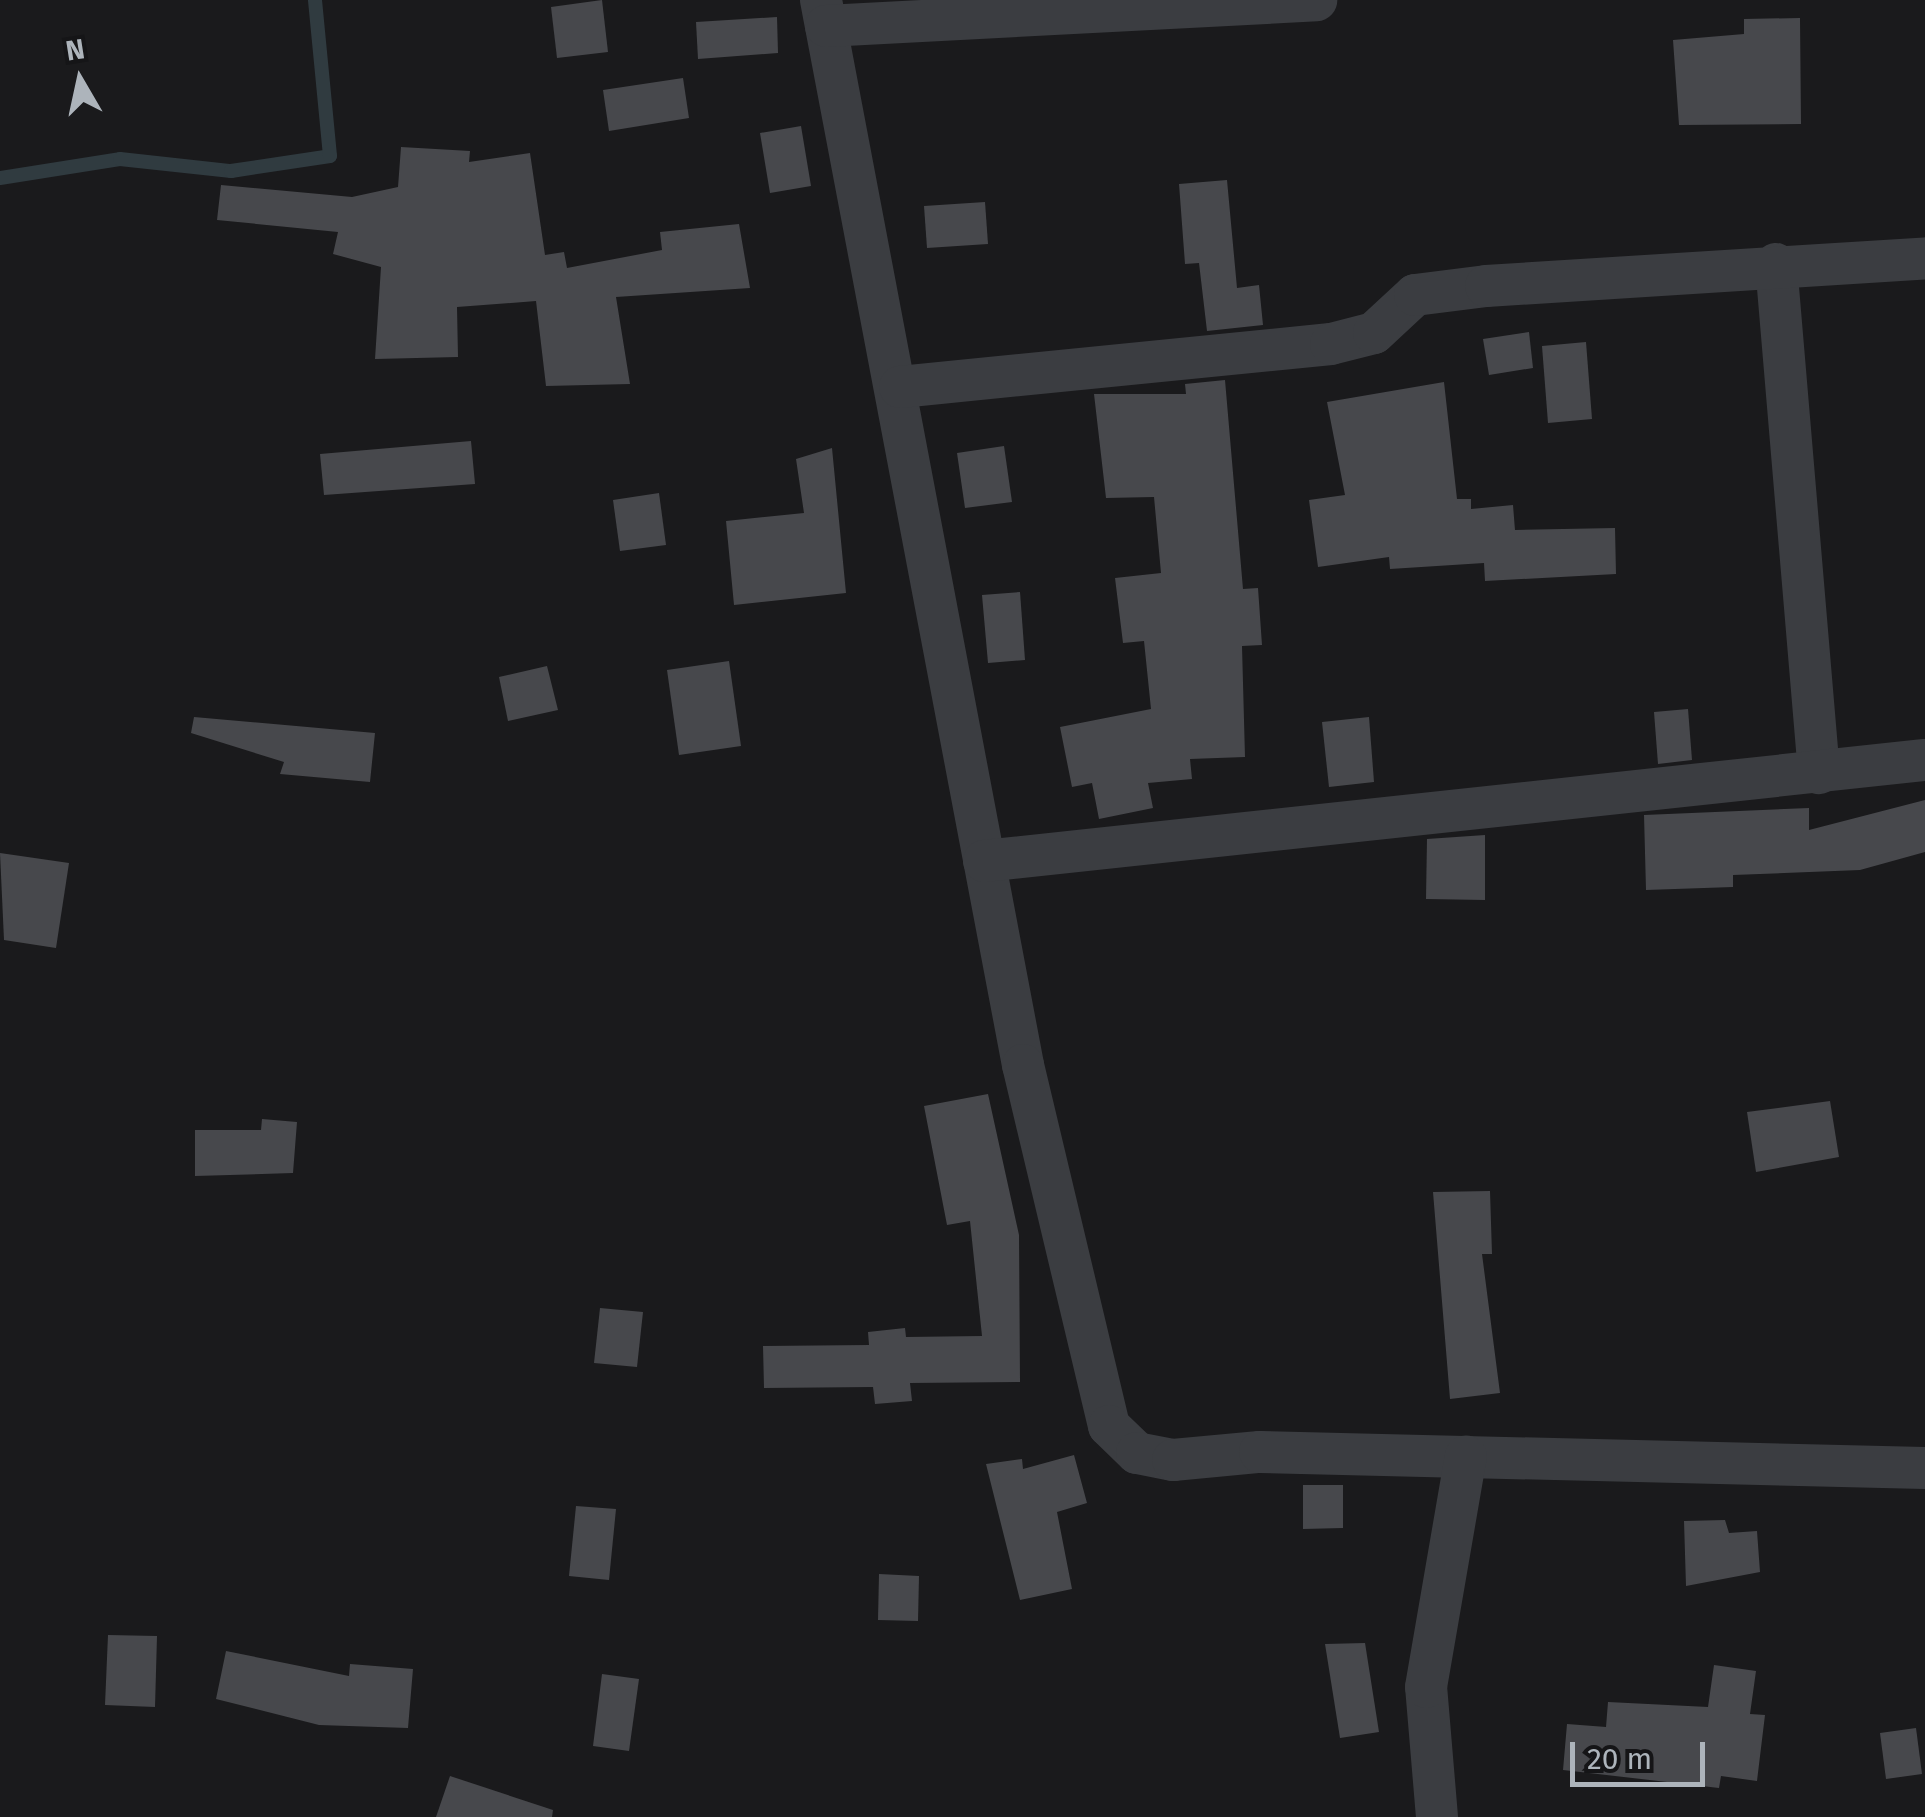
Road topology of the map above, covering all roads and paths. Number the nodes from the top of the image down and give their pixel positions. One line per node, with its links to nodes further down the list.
1 (1316, 0): 2 (street)
2 (823, 13): 5 (street)
3 (1925, 258): 4 (street)
4 (1776, 264): 5 (street); 7 (street)
5 (900, 387): 8 (street)
6 (1925, 760): 7 (street)
7 (1819, 773): 8 (street)
8 (984, 861): 9 (street)
9 (1466, 1456): 10 (street); 11 (street)
10 (1925, 1468)
11 (1437, 1817)

